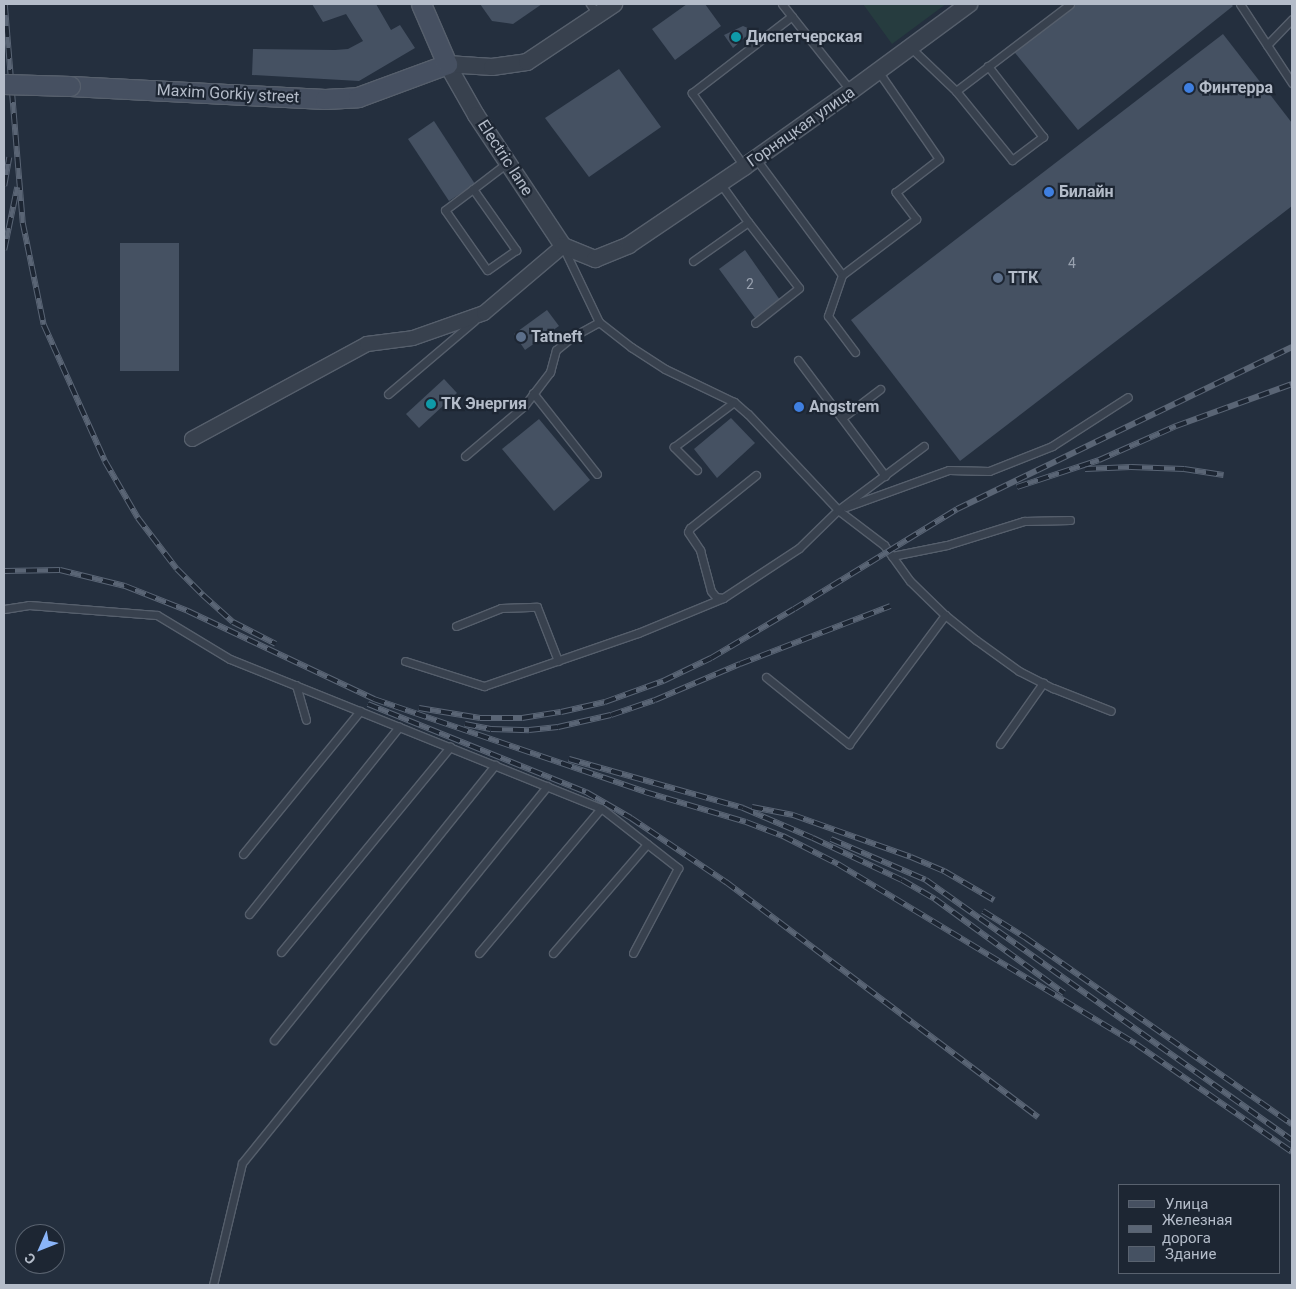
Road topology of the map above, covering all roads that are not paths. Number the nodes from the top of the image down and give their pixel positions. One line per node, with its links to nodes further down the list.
1 (421, 4): 12 (main road, Electric lane)
2 (614, 4): 7 (street)
3 (782, 4): 8 (lane)
4 (969, 4): 11 (street, Горняцкая улица)
5 (1070, 4): 13 (lane)
6 (1240, 4): 10 (lane)
7 (594, 9): 12 (street)
8 (792, 16): 17 (lane); 20 (lane)
9 (1292, 19): 10 (lane)
10 (1267, 45): 15 (lane)
11 (910, 47): 14 (street, Горняцкая улица); 18 (lane)
12 (447, 64): 16 (main road, Maxim Gorkiy street, bridge); 19 (street, Electric lane)
13 (988, 66): 18 (lane); 18 (lane)
14 (878, 70): 17 (street, Горняцкая улица); 26 (lane)
15 (1292, 83)
16 (4, 84)
17 (852, 91): 20 (street, Горняцкая улица)
18 (956, 91)
19 (508, 162): 22 (lane); 24 (street, Electric lane)
20 (750, 163): 21 (street, Горняцкая улица); 26 (lane)
21 (720, 183): 23 (lane); 24 (street, Горняцкая улица)
22 (473, 189): 22 (lane)
23 (748, 222): 25 (lane); 29 (lane)
24 (563, 246): 27 (street); 28 (lane)
25 (693, 261)
26 (842, 275): 30 (lane)
27 (484, 313): 34 (lane); 38 (street)
28 (599, 322): 33 (lane); 36 (lane)
29 (754, 323)
30 (855, 352)
31 (798, 360): 37 (lane)
32 (880, 388): 37 (lane)
33 (533, 393): 40 (lane); 42 (lane)
34 (388, 394)
35 (1128, 397): 45 (lane)
36 (734, 402): 41 (lane); 45 (lane)
37 (842, 418): 44 (lane)
38 (192, 439)
39 (924, 446): 44 (lane)
40 (465, 456)
41 (696, 470)
42 (597, 474)
43 (756, 475): 48 (lane)
44 (885, 476): 45 (lane)
45 (838, 510): 47 (lane); 48 (lane)
46 (1070, 520): 47 (lane)
47 (892, 556): 50 (lane)
48 (723, 598): 53 (lane)
49 (4, 609): 56 (lane)
50 (945, 615): 54 (lane); 55 (lane)
51 (456, 626): 53 (lane)
52 (405, 661): 53 (lane)
53 (558, 661)
54 (766, 677)
55 (1043, 683): 58 (lane); 61 (lane)
56 (296, 686): 57 (lane); 59 (lane)
57 (360, 711): 60 (lane); 67 (lane)
58 (1111, 711)
59 (306, 720)
60 (399, 727): 62 (lane); 68 (lane)
61 (1000, 744)
62 (450, 747): 63 (lane); 69 (lane)
63 (495, 765): 64 (lane); 73 (lane)
64 (547, 786): 65 (lane); 74 (lane)
65 (601, 808): 66 (lane); 70 (lane)
66 (647, 844): 71 (lane); 72 (lane)
67 (243, 854)
68 (249, 914)
69 (281, 952)
70 (479, 953)
71 (553, 953)
72 (633, 953)
73 (274, 1040)
74 (213, 1285)

